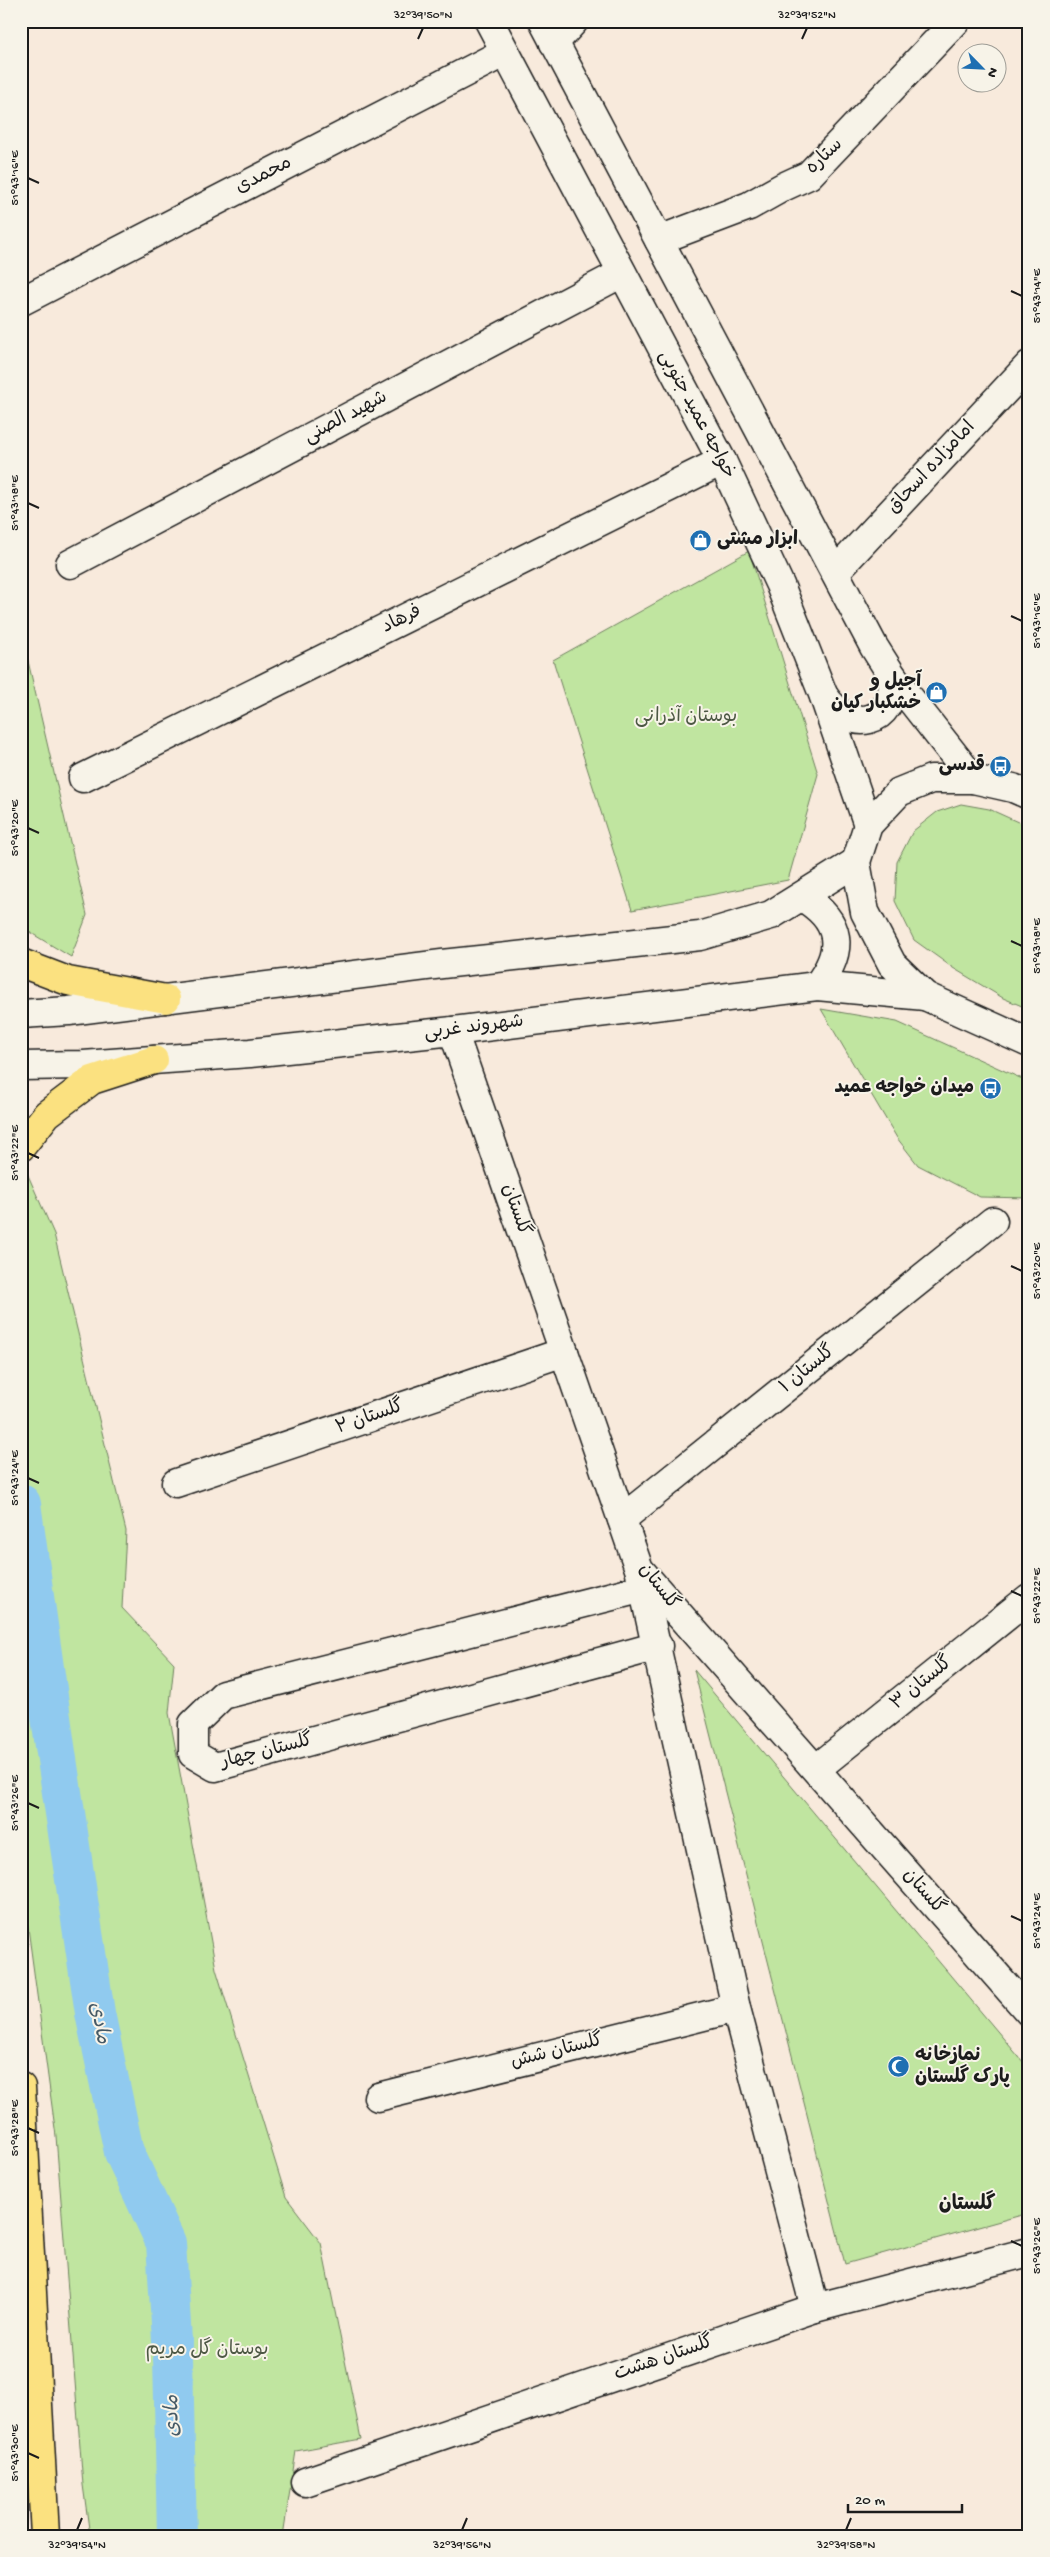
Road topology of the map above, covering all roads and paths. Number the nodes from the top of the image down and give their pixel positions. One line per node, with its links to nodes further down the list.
1 (489, 21): 5 (street, خواجه عمید جنوبی)
2 (574, 21): 4 (street)
3 (956, 21): 6 (street, ستاره)
4 (549, 32): 6 (street)
5 (505, 52): 7 (street, خواجه عمید جنوبی); 8 (street, محمدی)
6 (659, 240): 12 (street)
7 (622, 273): 10 (street, خواجه عمید جنوبی); 11 (street, شهید الصنی)
8 (22, 301)
9 (1029, 366): 12 (street, امامزاده اسحاق)
10 (722, 461): 14 (street, خواجه عمید جنوبی); 15 (street, فرهاد)
11 (70, 564)
12 (835, 572): 13 (street)
13 (893, 677): 14 (street); 16 (street)
14 (823, 694): 18 (street, خواجه عمید جنوبی)
15 (83, 778)
16 (973, 779): 17 (street); 18 (street)
17 (1029, 795)
18 (868, 825): 19 (street)
19 (856, 862): 20 (street); 23 (street)
20 (802, 897): 22 (street); 24 (street)
21 (21, 963): 24 (highway)
22 (817, 986): 23 (street, شهروند غربی); 26 (street, شهروند غربی)
23 (925, 996): 27 (street)
24 (166, 999): 25 (street)
25 (21, 1014)
26 (452, 1031): 28 (street, شهروند غربی); 32 (street, گلستان)
27 (1029, 1043)
28 (154, 1060): 29 (street, شهروند غربی); 30 (highway)
29 (21, 1066)
30 (21, 1147)
31 (993, 1221): 34 (street, گلستان ۱)
32 (564, 1352): 33 (street, گلستان ۲); 34 (street, گلستان)
33 (176, 1483)
34 (622, 1519): 35 (street, گلستان)
35 (642, 1578): 37 (street); 37 (street, گلستان چهار); 38 (street, گلستان)
36 (1029, 1598): 38 (street, گلستان ۳)
37 (658, 1646): 39 (street)
38 (816, 1769): 40 (street, گلستان)
39 (736, 2008): 42 (street, گلستان شش); 44 (street)
40 (1029, 2012)
41 (21, 2087): 46 (highway)
42 (378, 2097)
43 (1029, 2252): 44 (street, گلستان هشت)
44 (815, 2308): 45 (street, گلستان هشت)
45 (305, 2482)
46 (45, 2536)

